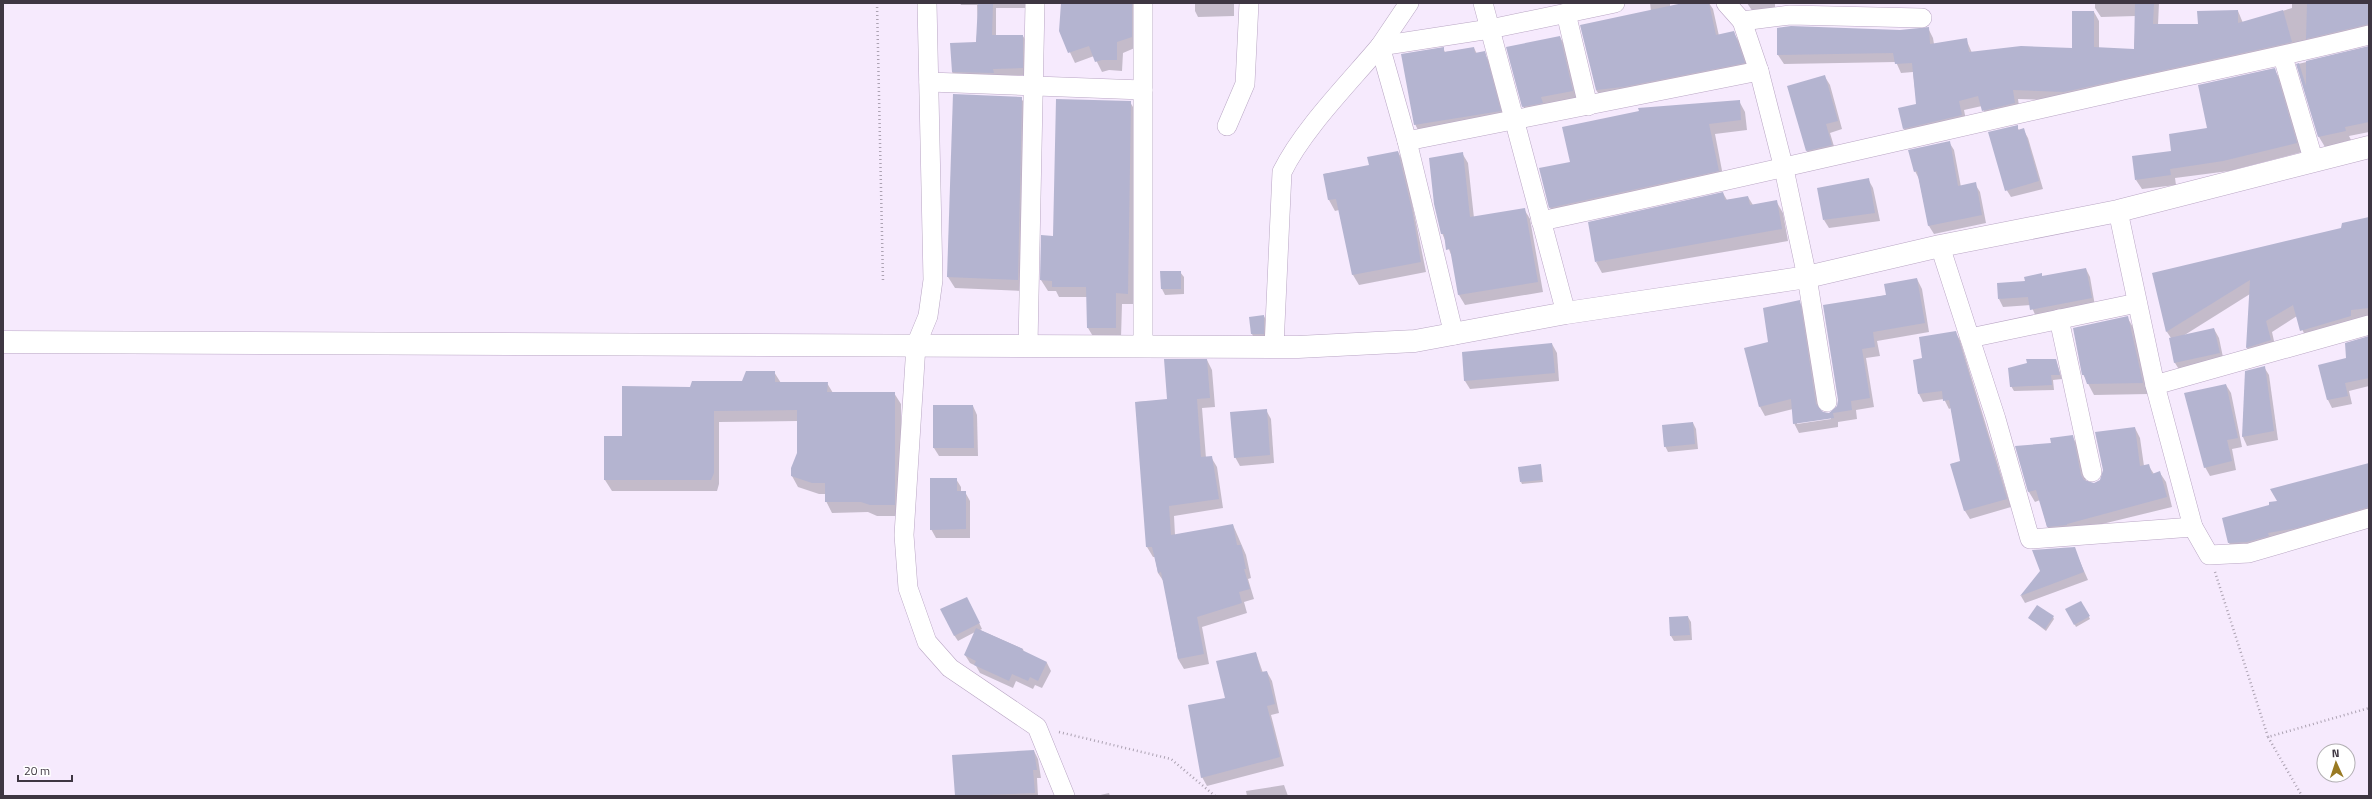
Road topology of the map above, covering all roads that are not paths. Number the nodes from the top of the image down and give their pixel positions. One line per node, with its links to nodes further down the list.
1 (927, 3): 17 (street)
2 (1035, 3): 18 (street)
3 (1143, 3): 19 (street)
4 (1249, 3): 22 (street)
5 (1409, 3): 14 (street)
6 (1483, 3): 12 (street)
7 (1615, 3): 9 (street)
8 (1726, 3): 11 (street)
9 (1566, 13): 12 (street); 20 (street)
10 (1922, 18): 11 (street)
11 (1742, 21): 16 (street)
12 (1490, 29): 14 (street); 21 (street)
13 (2369, 35): 15 (street)
14 (1380, 46): 23 (street); 41 (street)
15 (2283, 57): 25 (street); 26 (street)
16 (1759, 71): 20 (street); 26 (street)
17 (929, 82): 18 (street); 38 (street)
18 (1033, 86): 19 (street); 39 (street)
19 (1144, 90): 40 (street)
20 (1588, 106): 21 (street)
21 (1515, 121): 23 (street); 28 (street)
22 (1227, 126)
23 (1407, 141): 35 (street)
24 (2369, 147): 25 (main road)
25 (2314, 162): 27 (main road)
26 (1784, 169): 28 (street); 30 (street)
27 (2118, 210): 29 (main road); 31 (street)
28 (1541, 221): 32 (street)
29 (1940, 246): 30 (main road); 36 (street)
30 (1807, 277): 32 (main road); 43 (street)
31 (2137, 303): 33 (street); 42 (street)
32 (1566, 313): 35 (main road)
33 (2059, 319): 36 (street); 44 (street)
34 (2369, 325): 42 (street)
35 (1454, 335): 41 (main road)
36 (1970, 338): 46 (street)
37 (3, 342): 38 (main road)
38 (916, 345): 39 (main road); 47 (street)
39 (1028, 346): 40 (main road)
40 (1144, 346): 41 (main road)
41 (1274, 347)
42 (2155, 385): 46 (street)
43 (1827, 402)
44 (2092, 472)
45 (2369, 518): 46 (street)
46 (2193, 527)
47 (1065, 796)

